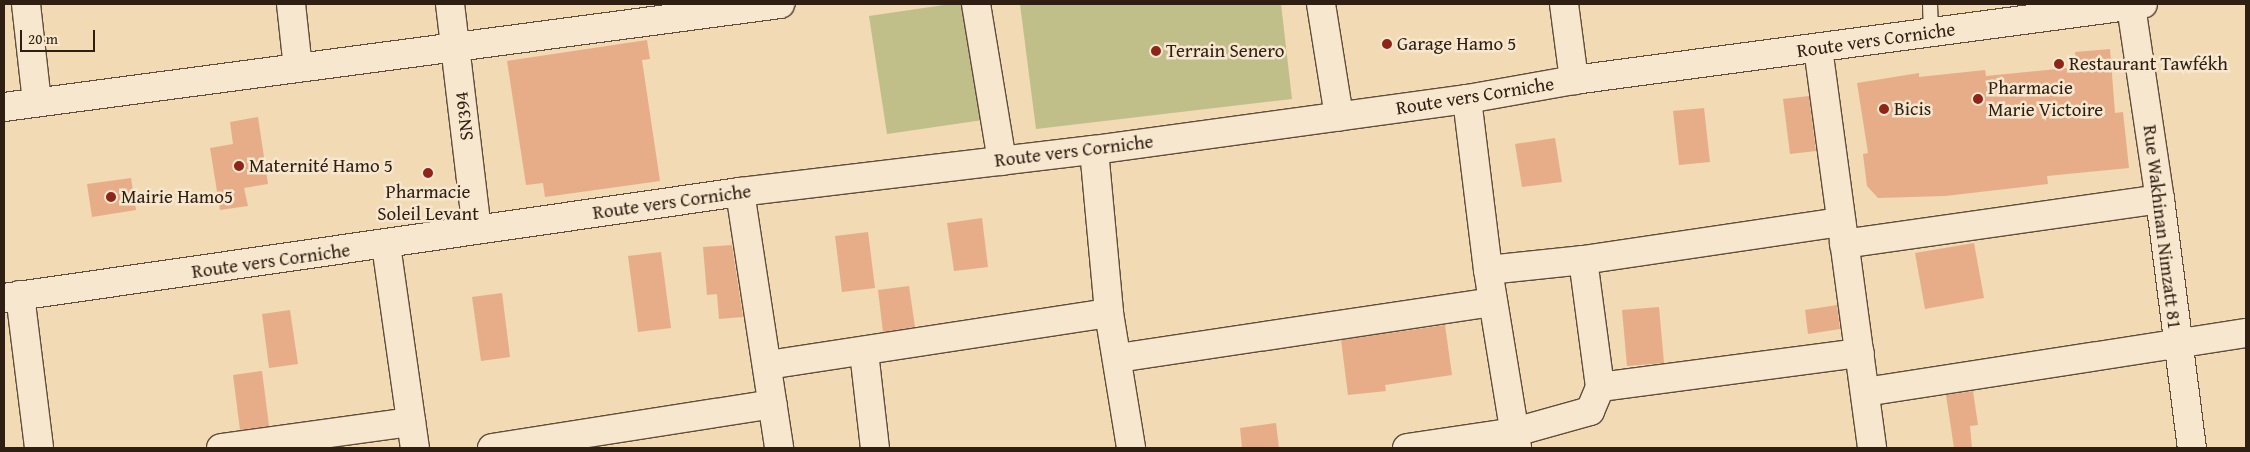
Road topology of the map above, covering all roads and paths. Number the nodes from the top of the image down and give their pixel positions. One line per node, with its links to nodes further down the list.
1 (26, 4): 18 (street)
2 (291, 4): 15 (street)
3 (450, 4): 13 (street, SN394)
4 (780, 4): 11 (street)
5 (976, 4): 22 (street)
6 (1321, 4): 20 (street)
7 (1564, 4): 16 (street)
8 (1930, 4): 12 (lane)
9 (2135, 4): 10 (street, Route vers Corniche); 24 (street, Rue Wakhinan Nimzatt 81)
10 (2022, 12): 12 (street, Route vers Corniche)
11 (624, 14): 13 (street)
12 (1932, 33): 14 (street, Route vers Corniche)
13 (456, 47): 15 (street); 25 (street, SN394)
14 (1818, 48): 16 (street, Route vers Corniche); 26 (street)
15 (298, 68): 18 (street)
16 (1574, 80): 17 (street, Route vers Corniche)
17 (1468, 99): 20 (street, Route vers Corniche); 29 (street)
18 (37, 102): 19 (street)
19 (4, 107)
20 (1339, 116): 21 (street, Route vers Corniche)
21 (1094, 150): 22 (street, Route vers Corniche); 32 (street)
22 (1002, 160): 23 (street, Route vers Corniche)
23 (740, 192): 25 (street, Route vers Corniche); 38 (street)
24 (2160, 199): 26 (street); 34 (street, Rue Wakhinan Nimzatt 81)
25 (477, 229): 27 (street, Route vers Corniche)
26 (1842, 233): 28 (street); 36 (street)
27 (386, 245): 30 (street, Route vers Corniche); 42 (street)
28 (1583, 260): 29 (street); 39 (street)
29 (1488, 270): 31 (street)
30 (12, 296): 44 (street)
31 (1493, 302): 37 (street); 43 (street)
32 (1109, 313): 35 (street); 37 (street)
33 (2246, 333): 34 (street)
34 (2177, 342): 40 (street); 52 (street, Rue Wakhinan Nimzatt 81)
35 (864, 352): 38 (street); 48 (street)
36 (1860, 352): 39 (street); 40 (street)
37 (1118, 358): 49 (street)
38 (768, 365): 41 (street)
39 (1600, 387): 43 (street)
40 (1865, 392): 51 (street)
41 (773, 404): 46 (street); 47 (street)
42 (413, 435): 45 (street)
43 (1516, 440): 50 (street)
44 (38, 448)
45 (221, 448)
46 (492, 448)
47 (779, 448)
48 (875, 448)
49 (1131, 448)
50 (1407, 448)
51 (1872, 448)
52 (2192, 448)

